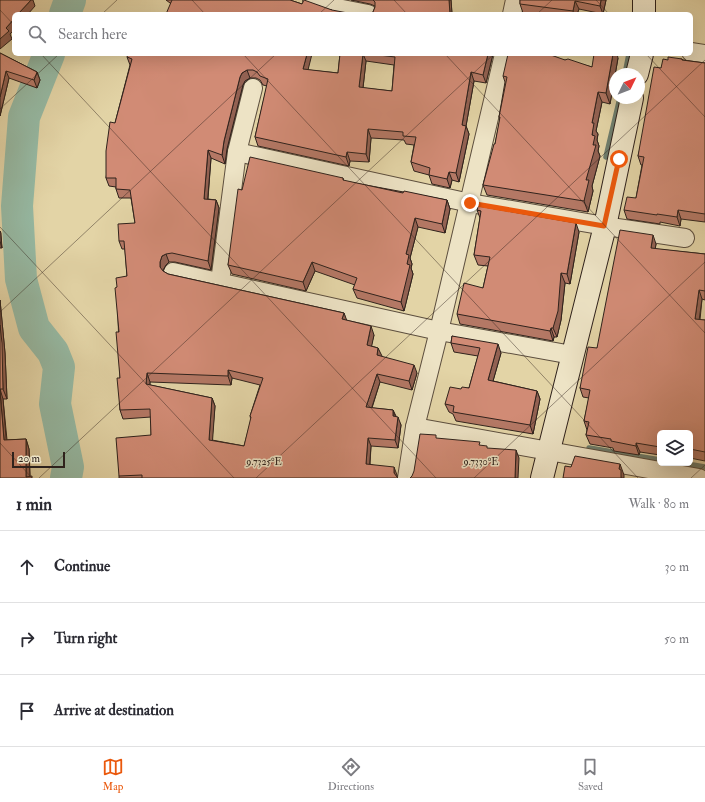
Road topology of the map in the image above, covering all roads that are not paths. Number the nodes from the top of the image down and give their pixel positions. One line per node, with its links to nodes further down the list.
1 (312, 0): 4 (street)
2 (515, 0): 5 (street)
3 (644, 0): 6 (main road)
4 (358, 12)
5 (512, 12)
6 (644, 12)
7 (693, 52): 8 (street)
8 (705, 54)
9 (504, 56): 15 (street)
10 (642, 56): 11 (main road)
11 (638, 68)
12 (253, 88): 14 (street)
13 (631, 104): 16 (main road)
14 (237, 152): 15 (street); 19 (street)
15 (470, 203): 16 (street); 20 (street)
16 (604, 226): 17 (street); 21 (main road)
17 (685, 238)
18 (173, 272): 19 (street)
19 (220, 282): 20 (street)
20 (439, 331): 21 (street); 22 (street)
21 (572, 355): 23 (main road)
22 (415, 427): 23 (street); 25 (street)
23 (548, 450): 24 (street); 26 (main road)
24 (650, 474): 27 (street)
25 (407, 478)
26 (542, 478)
27 (700, 478)

